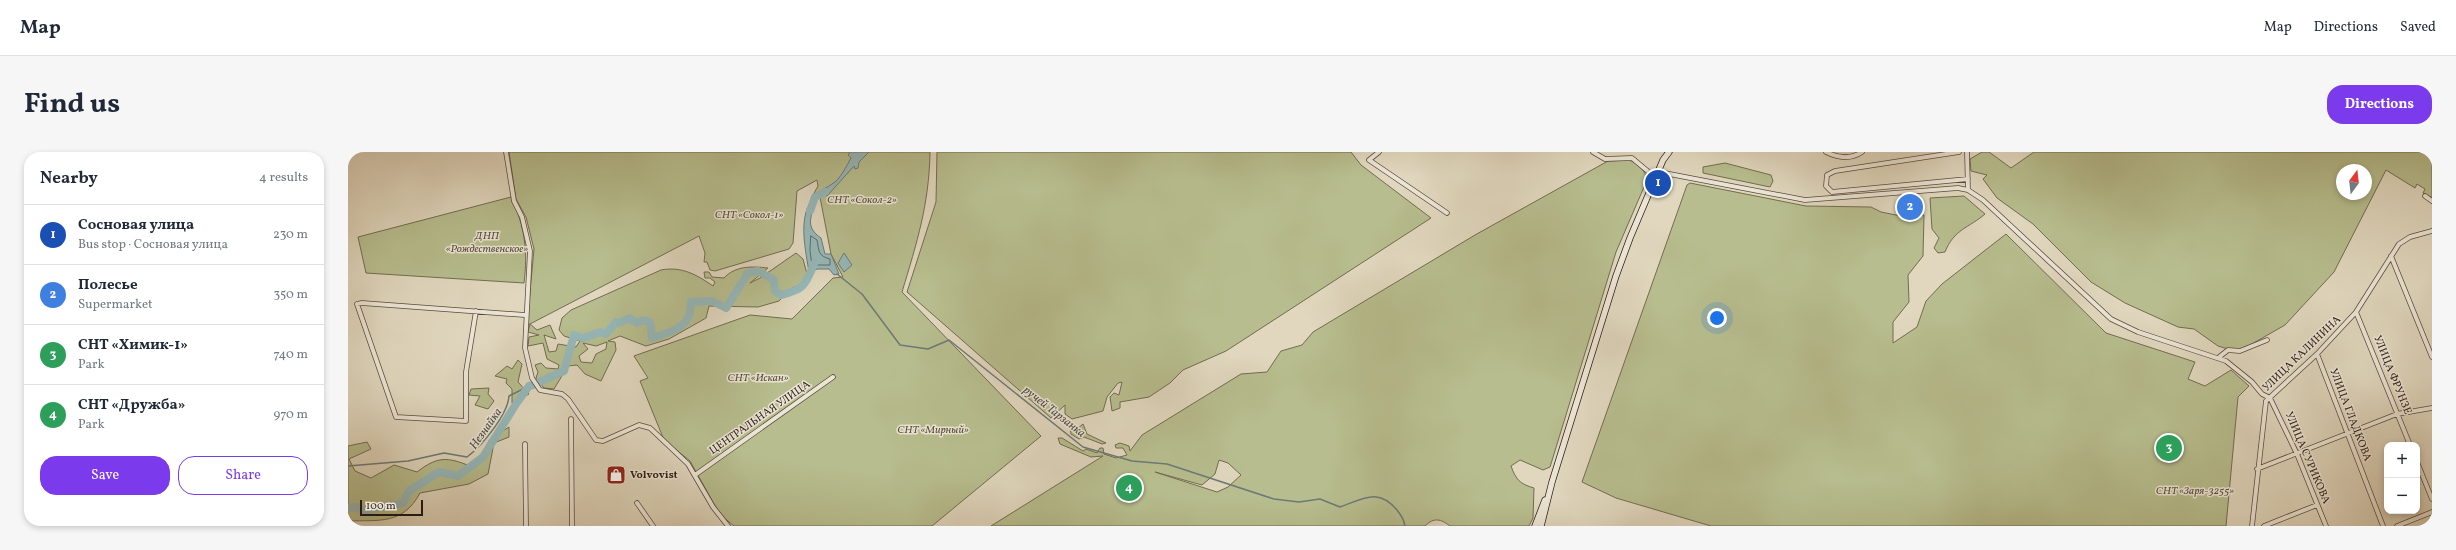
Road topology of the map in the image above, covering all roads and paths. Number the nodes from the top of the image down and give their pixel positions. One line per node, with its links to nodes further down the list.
1 (506, 152): 22 (street)
2 (1379, 152): 17 (street)
3 (1593, 152): 12 (street)
4 (1663, 152): 10 (main road)
5 (1670, 152): 10 (main road)
6 (1826, 152): 7 (street)
7 (1862, 152)
8 (1959, 152): 13 (street)
9 (1967, 152): 13 (street)
10 (1663, 160): 11 (main road)
11 (1659, 172): 12 (main road); 14 (street)
12 (1656, 178): 39 (main road)
13 (1968, 179): 14 (street)
14 (1968, 191): 26 (street)
15 (2425, 196): 16 (street)
16 (2432, 201)
17 (1447, 213)
18 (2432, 231): 19 (street, УЛИЦА КАЛИНИНА)
19 (2391, 256): 21 (street, УЛИЦА КАЛИНИНА); 25 (street)
20 (476, 311): 20 (street); 22 (street)
21 (2356, 312): 24 (street, УЛИЦА КАЛИНИНА); 30 (street, УЛИЦА ФРУНЗЕ)
22 (525, 315): 38 (street)
23 (2267, 340): 26 (street)
24 (2317, 354): 28 (street, УЛИЦА КАЛИНИНА); 32 (street, УЛИЦА ГЛАДКОВА)
25 (2432, 356)
26 (2218, 358): 28 (street)
27 (833, 377): 38 (street, ЦЕНТРАЛЬНАЯ УЛИЦА)
28 (2270, 398): 35 (street, УЛИЦА СУРИКОВА); 36 (street, УЛИЦА КАЛИНИНА)
29 (2432, 408): 30 (street)
30 (2397, 414): 32 (street); 33 (street, УЛИЦА ФРУНЗЕ)
31 (571, 419): 45 (street)
32 (2348, 434): 35 (street); 53 (street, УЛИЦА ГЛАДКОВА)
33 (2409, 442)
34 (525, 444): 44 (street)
35 (2297, 454): 36 (street); 42 (street, УЛИЦА СУРИКОВА)
36 (2257, 469): 50 (street, УЛИЦА КАЛИНИНА)
37 (2420, 469): 40 (street)
38 (696, 474): 47 (street)
39 (1552, 483): 48 (main road); 49 (main road)
40 (2432, 499)
41 (637, 503): 46 (street)
42 (2317, 505): 51 (street); 52 (street, УЛИЦА СУРИКОВА)
43 (2432, 512): 54 (street)
44 (526, 526)
45 (572, 526)
46 (653, 526)
47 (728, 526)
48 (1535, 526)
49 (1541, 526)
50 (2252, 526)
51 (2264, 526)
52 (2326, 526)
53 (2383, 526)
54 (2397, 526)

